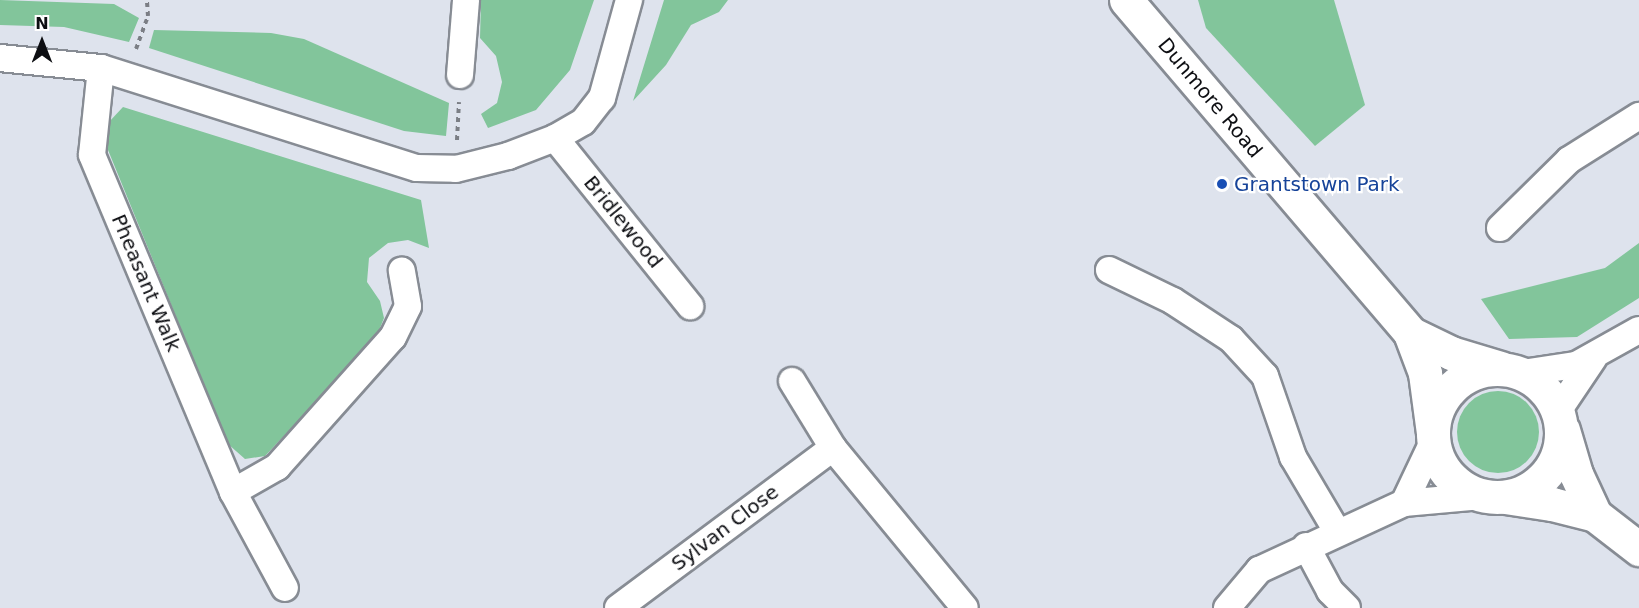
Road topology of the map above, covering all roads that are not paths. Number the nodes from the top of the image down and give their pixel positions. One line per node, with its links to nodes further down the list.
1 (466, 0): 6 (street)
2 (628, 0): 8 (street)
3 (1126, 0): 14 (main road, Dunmore Road)
4 (0, 58): 5 (street)
5 (101, 68): 8 (street); 21 (street, Pheasant Walk)
6 (460, 75)
7 (1639, 116): 9 (street)
8 (555, 138): 12 (street, Bridlewood)
9 (1500, 228)
10 (1109, 270): 25 (street)
11 (402, 271): 21 (street)
12 (690, 306)
13 (1639, 330): 15 (street)
14 (1410, 333): 16 (main road, Dunmore Road); 19 (main road, Dunmore Road)
15 (1593, 359): 16 (street); 18 (street)
16 (1511, 370): 18 (main road); 19 (main road)
17 (792, 381): 20 (street)
18 (1560, 417): 22 (main road); 24 (main road)
19 (1433, 438): 22 (main road); 23 (street)
20 (833, 448): 29 (street, Sylvan Close); 30 (street)
21 (233, 492): 28 (street, Pheasant Walk)
22 (1493, 496): 23 (street); 24 (main road)
23 (1404, 503): 25 (street)
24 (1595, 515): 27 (main road)
25 (1338, 533): 26 (street)
26 (1306, 546): 31 (street); 32 (street)
27 (1639, 549)
28 (285, 588)
29 (618, 608)
30 (965, 608)
31 (1227, 608)
32 (1347, 608)

